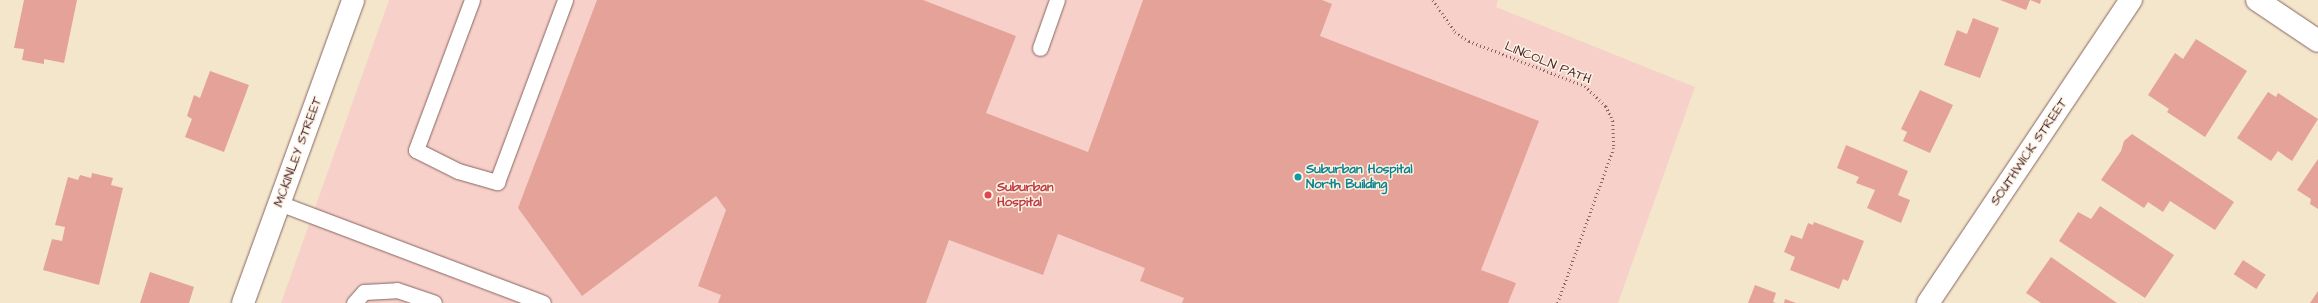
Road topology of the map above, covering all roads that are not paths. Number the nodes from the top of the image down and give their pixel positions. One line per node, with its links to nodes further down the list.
1 (353, 0): 9 (street, MCKINLEY STREET)
2 (472, 0): 3 (lane)
3 (565, 0)
4 (1057, 0): 8 (lane)
5 (2131, 0): 14 (street, SOUTHWICK STREET)
6 (2257, 0): 7 (street)
7 (2318, 41)
8 (1040, 48)
9 (279, 203): 10 (street, MCKINLEY STREET); 13 (lane)
10 (243, 303)
11 (354, 303): 12 (lane)
12 (434, 303)
13 (543, 303)
14 (1928, 303)

